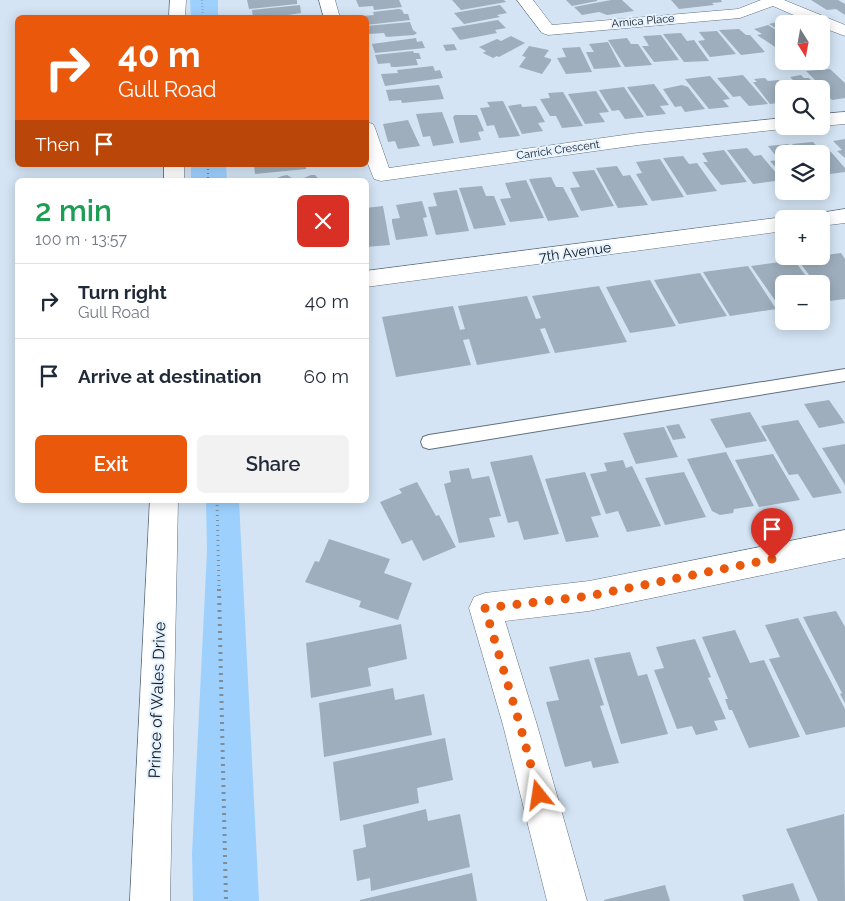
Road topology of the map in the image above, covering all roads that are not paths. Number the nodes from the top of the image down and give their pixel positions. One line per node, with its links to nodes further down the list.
1 (178, 0): 5 (street)
2 (326, 0): 6 (street)
3 (525, 0): 4 (street, Arnica Place)
4 (772, 0): 7 (street)
5 (177, 15)
6 (331, 15)
7 (845, 31)
8 (845, 118): 9 (street)
9 (830, 119)
10 (775, 125): 11 (street, Carrick Crescent)
11 (369, 137)
12 (845, 216): 13 (street)
13 (830, 218)
14 (775, 225): 15 (street, 7th Avenue)
15 (369, 280)
16 (845, 375): 17 (lane)
17 (428, 442)
18 (164, 503): 20 (street, Prince of Wales Drive)
19 (845, 544): 21 (street)
20 (150, 901)
21 (567, 901)

